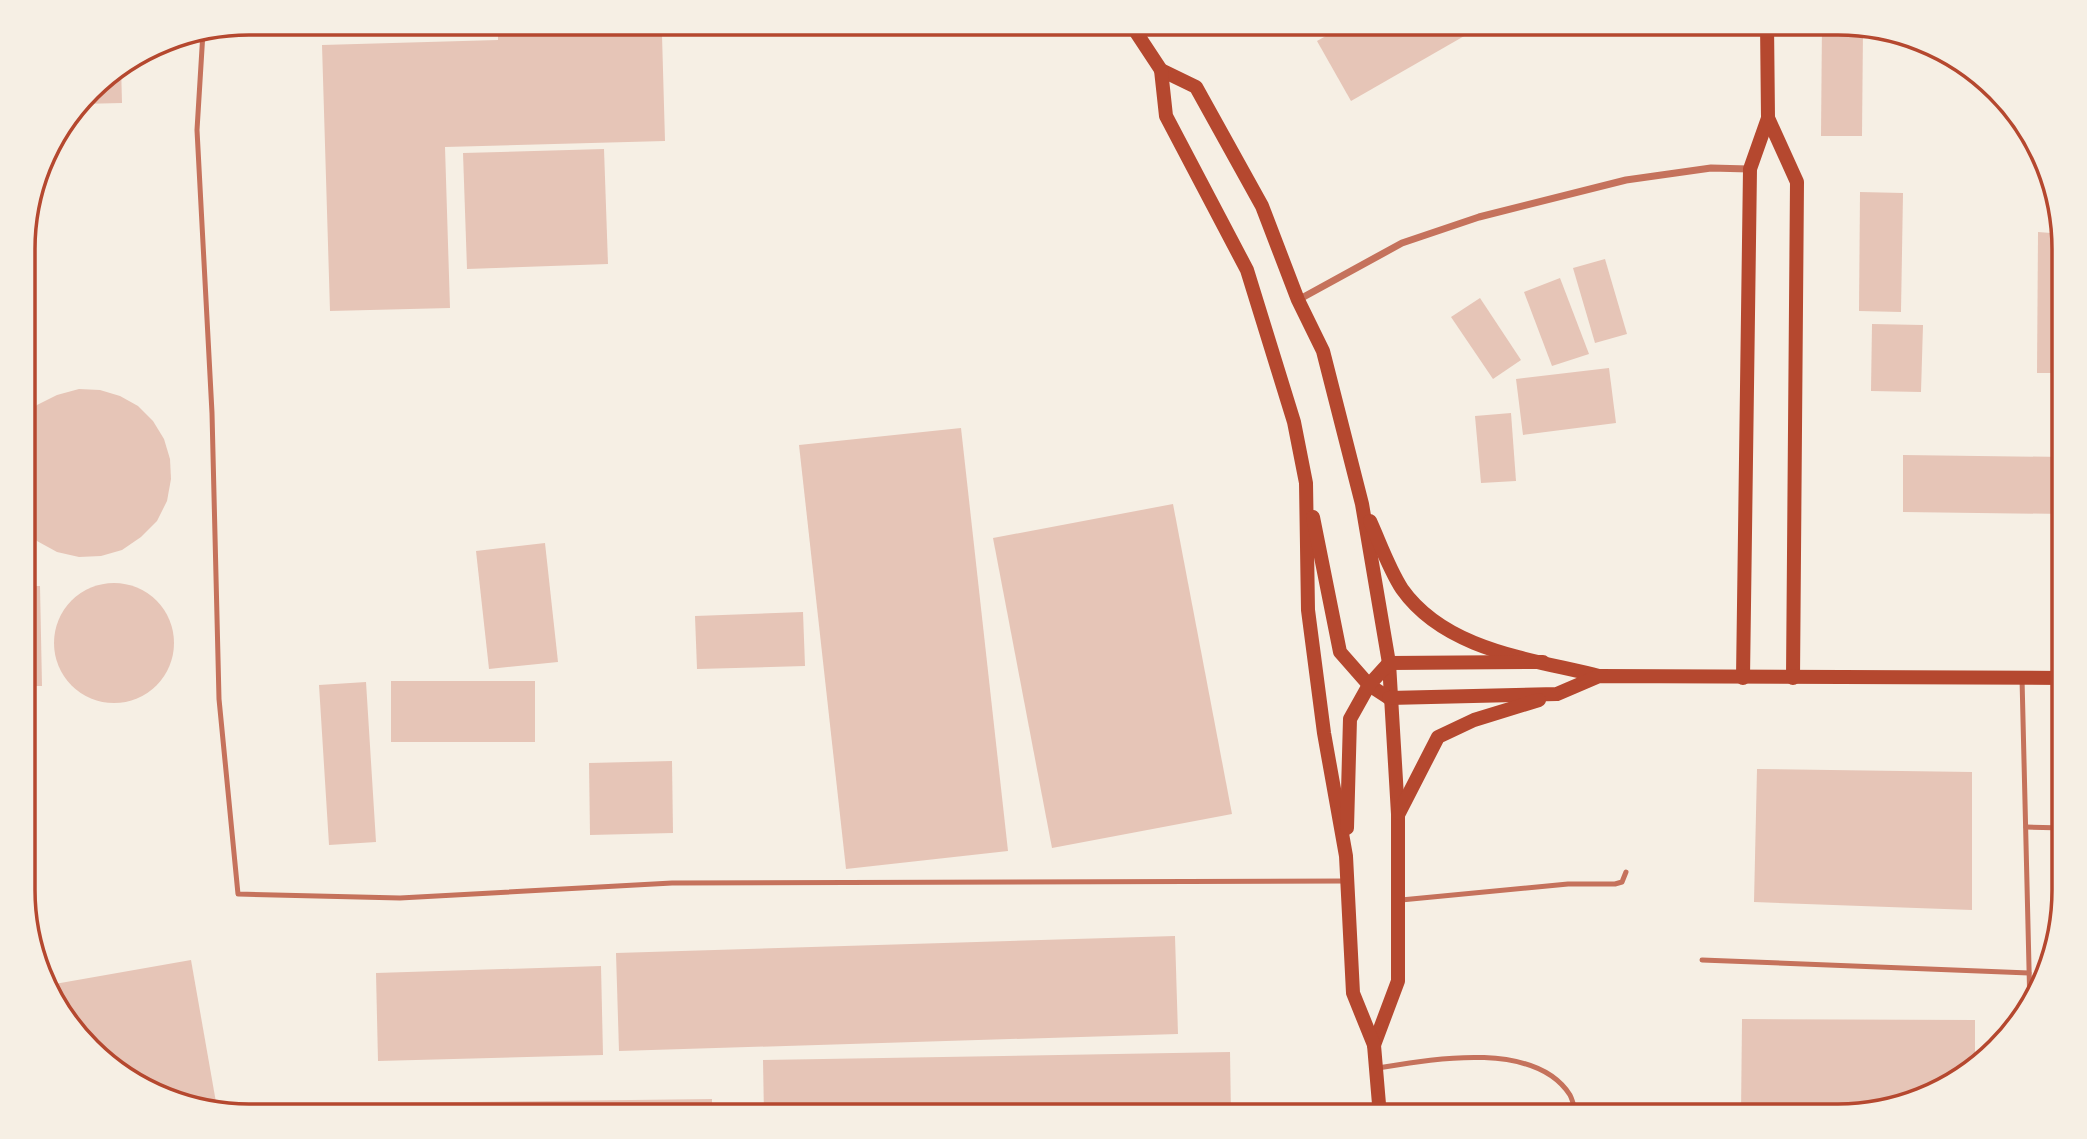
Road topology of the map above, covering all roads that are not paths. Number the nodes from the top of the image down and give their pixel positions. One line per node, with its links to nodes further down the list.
1 (1138, 35): 4 (main road)
2 (1767, 35): 5 (main road)
3 (202, 40): 25 (lane)
4 (1161, 70): 7 (main road); 8 (main road)
5 (1768, 118): 6 (main road); 14 (main road)
6 (1750, 169): 7 (street); 13 (main road)
7 (1298, 300): 9 (main road)
8 (1306, 483): 17 (main road); 23 (main road)
9 (1362, 504): 10 (main road); 11 (main road)
10 (1543, 662): 11 (main road); 12 (main road)
11 (1389, 663): 17 (main road); 19 (main road)
12 (1599, 676): 13 (main road); 18 (main road)
13 (1743, 678): 14 (main road)
14 (1793, 678): 15 (main road)
15 (2022, 678): 16 (main road); 21 (lane)
16 (2052, 678)
17 (1369, 685): 19 (main road); 23 (main road)
18 (1557, 694): 19 (main road); 20 (main road)
19 (1389, 698): 20 (main road)
20 (1398, 814): 26 (main road)
21 (2026, 827): 22 (lane); 28 (lane)
22 (2052, 828)
23 (1346, 856): 25 (main road)
24 (1626, 872): 26 (lane)
25 (1346, 881): 30 (main road)
26 (1398, 900): 30 (main road)
27 (1702, 960): 28 (lane)
28 (2029, 973): 29 (lane)
29 (2029, 985)
30 (1374, 1045): 31 (main road)
31 (1378, 1068): 32 (main road); 33 (lane)
32 (1380, 1104)
33 (1573, 1104)

